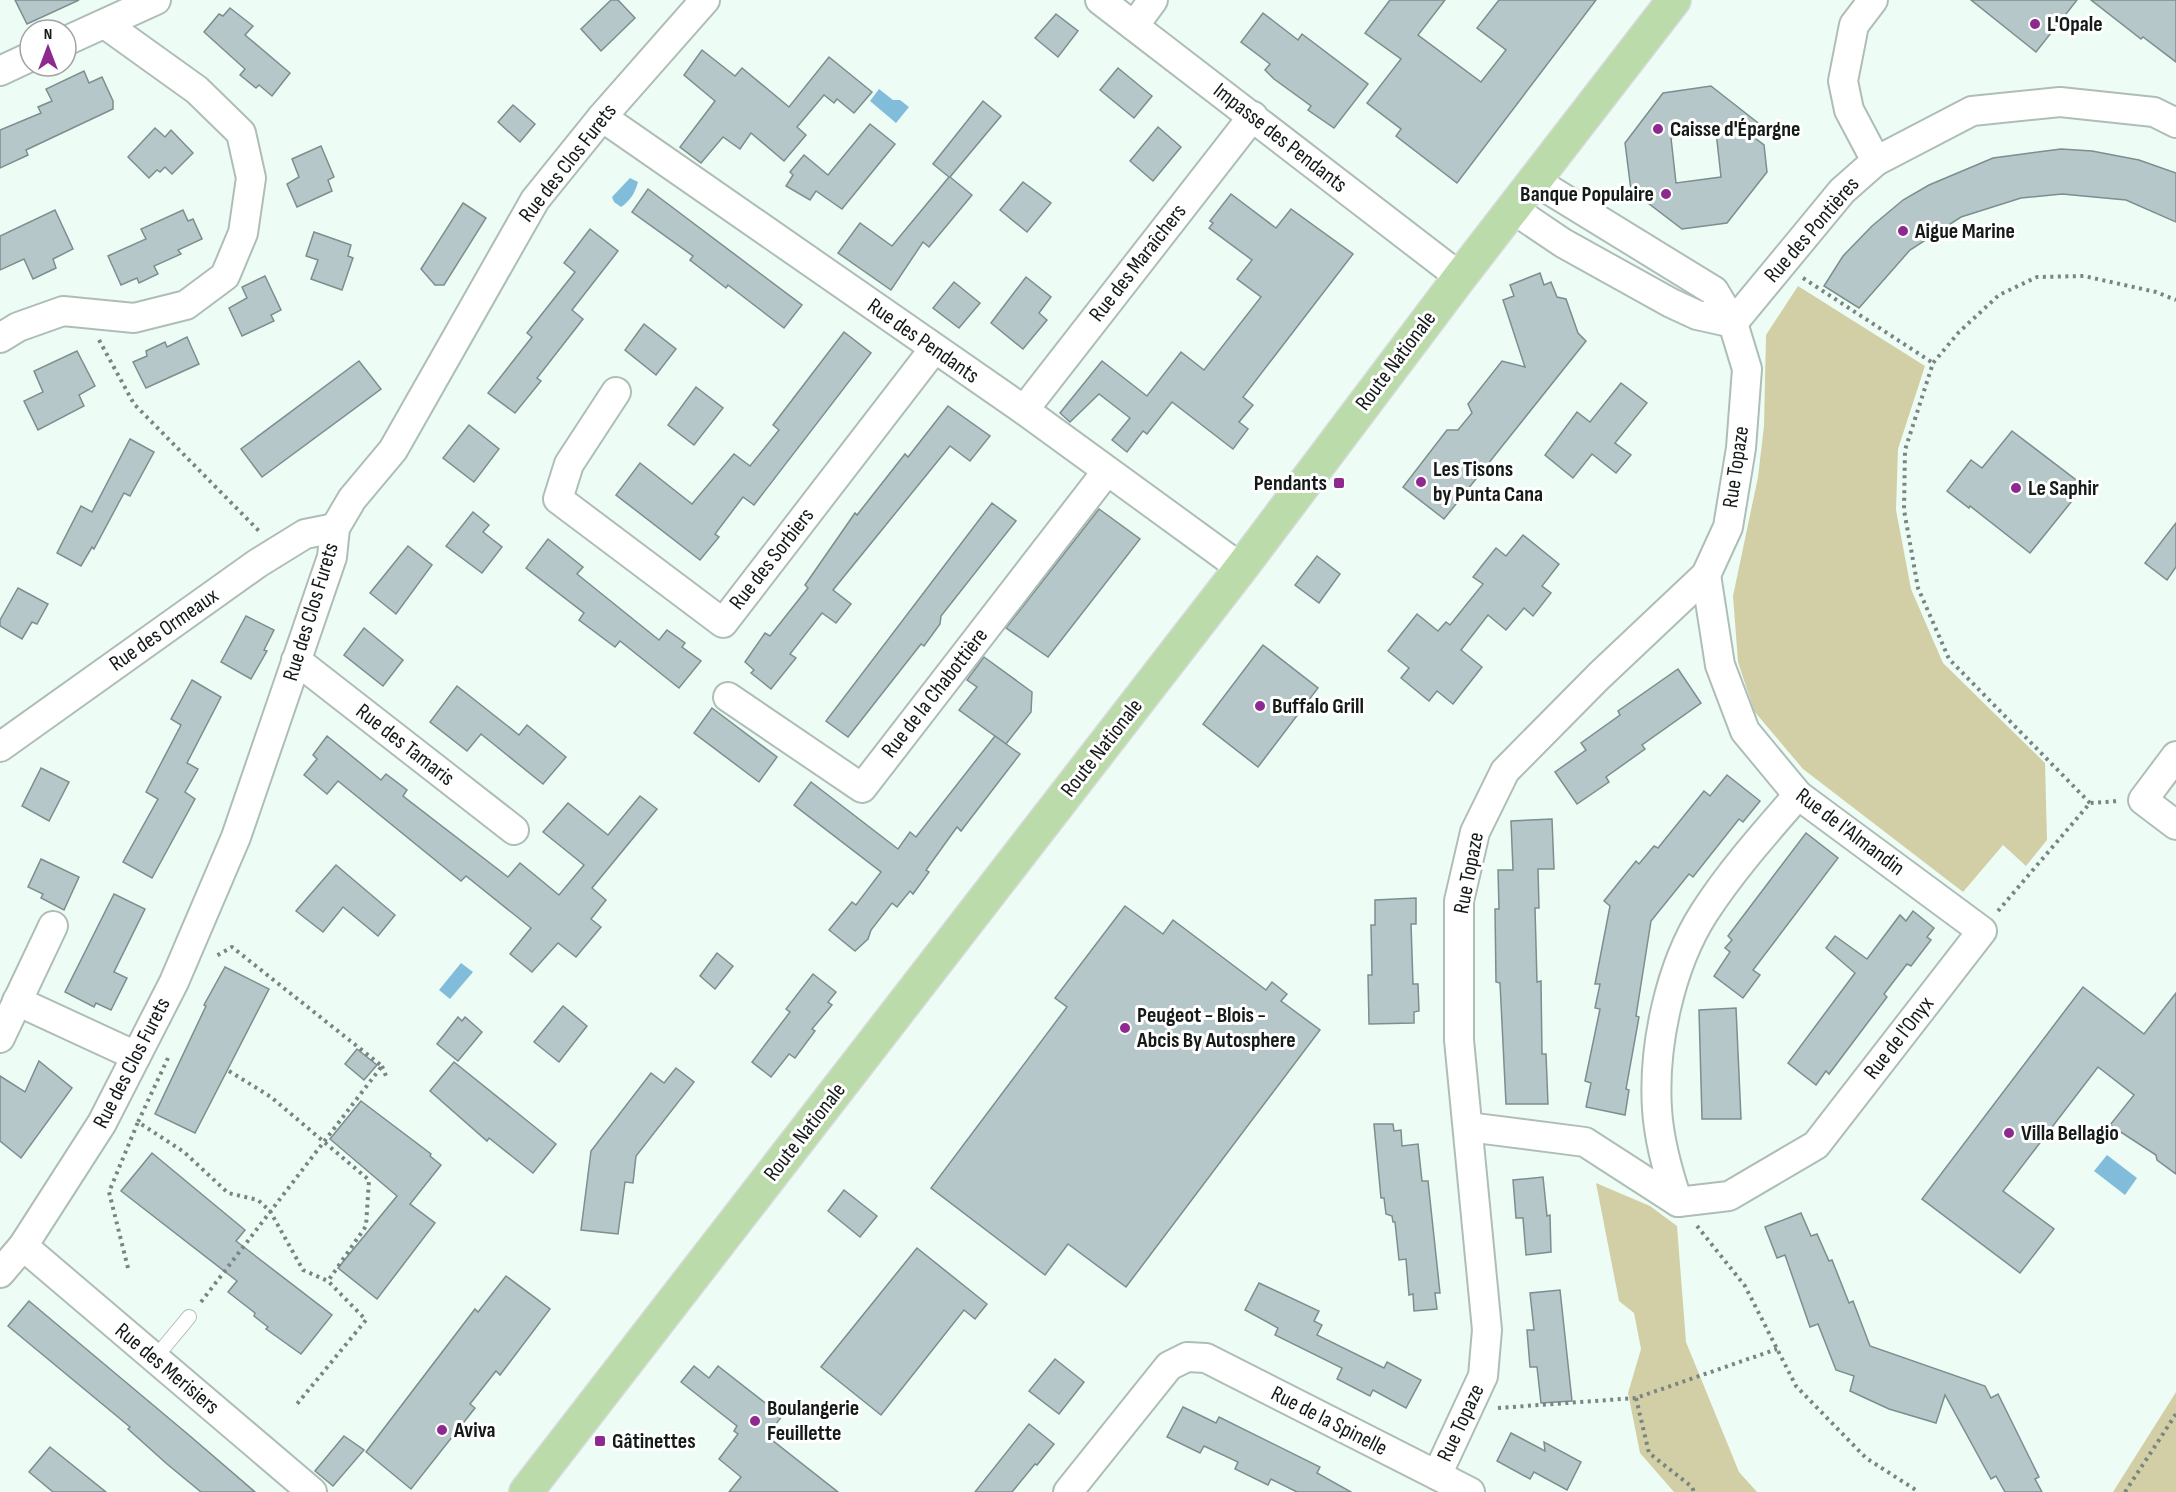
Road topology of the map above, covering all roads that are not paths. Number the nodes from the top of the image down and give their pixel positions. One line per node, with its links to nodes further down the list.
1 (156, 0): 7 (street)
2 (705, 0): 13 (street, Rue des Clos Furets)
3 (1100, 0): 8 (street, Impasse des Pendants)
4 (1153, 0): 8 (street)
5 (1674, 0): 16 (main road, Route Nationale)
6 (1873, 0): 15 (street)
7 (105, 24): 9 (street); 20 (street)
8 (1134, 26): 12 (street, Impasse des Pendants)
9 (78, 36)
10 (18, 63): 11 (street)
11 (0, 71)
12 (1253, 116): 18 (street, Impasse des Pendants); 23 (street, Rue des Maraîchers)
13 (602, 117): 21 (street, Rue des Pendants); 25 (street, Rue des Clos Furets)
14 (2176, 123): 15 (street, Rue des Pontières)
15 (1876, 161): 19 (street, Rue des Pontières)
16 (1535, 181): 17 (main road, Route Nationale); 19 (street, Rue Topaze)
17 (1514, 210): 18 (main road, Route Nationale); 19 (street)
18 (1460, 277): 26 (main road, Route Nationale)
19 (1733, 323): 27 (street, Rue Topaze)
20 (0, 339)
21 (934, 349): 22 (street, Rue des Sorbiers); 23 (street, Rue des Pendants)
22 (616, 392)
23 (1024, 410): 24 (street, Rue des Pendants)
24 (1107, 471): 26 (street, Rue des Pendants); 29 (street, Rue de la Chabottière)
25 (335, 528): 28 (street, Rue des Clos Furets); 30 (street, Rue des Ormeaux)
26 (1241, 568): 48 (main road, Route Nationale)
27 (1706, 575): 32 (street, Rue de l'Almandin); 40 (street, Rue Topaze)
28 (296, 660): 34 (street, Rue des Tamaris); 39 (street, Rue des Clos Furets)
29 (728, 697)
30 (0, 747)
31 (2176, 756): 33 (street)
32 (1798, 795): 36 (street, Rue de l'Almandin); 41 (street)
33 (2176, 825)
34 (514, 830)
35 (53, 926): 37 (street)
36 (1982, 930): 41 (street, Rue de l'Onyx)
37 (17, 1001): 38 (street); 39 (street)
38 (0, 1038)
39 (136, 1056): 42 (street, Rue des Clos Furets)
40 (1468, 1127): 41 (street); 46 (street, Rue Topaze)
41 (1678, 1202)
42 (23, 1246): 43 (street, Rue des Clos Furets); 45 (street, Rue des Merisiers)
43 (0, 1273)
44 (189, 1317): 45 (lane)
45 (155, 1358): 47 (street, Rue des Merisiers)
46 (1437, 1475): 49 (street, Rue de la Spinelle); 50 (street, Rue de la Spinelle)
47 (312, 1492)
48 (526, 1492)
49 (1068, 1492)
50 (1470, 1492)

